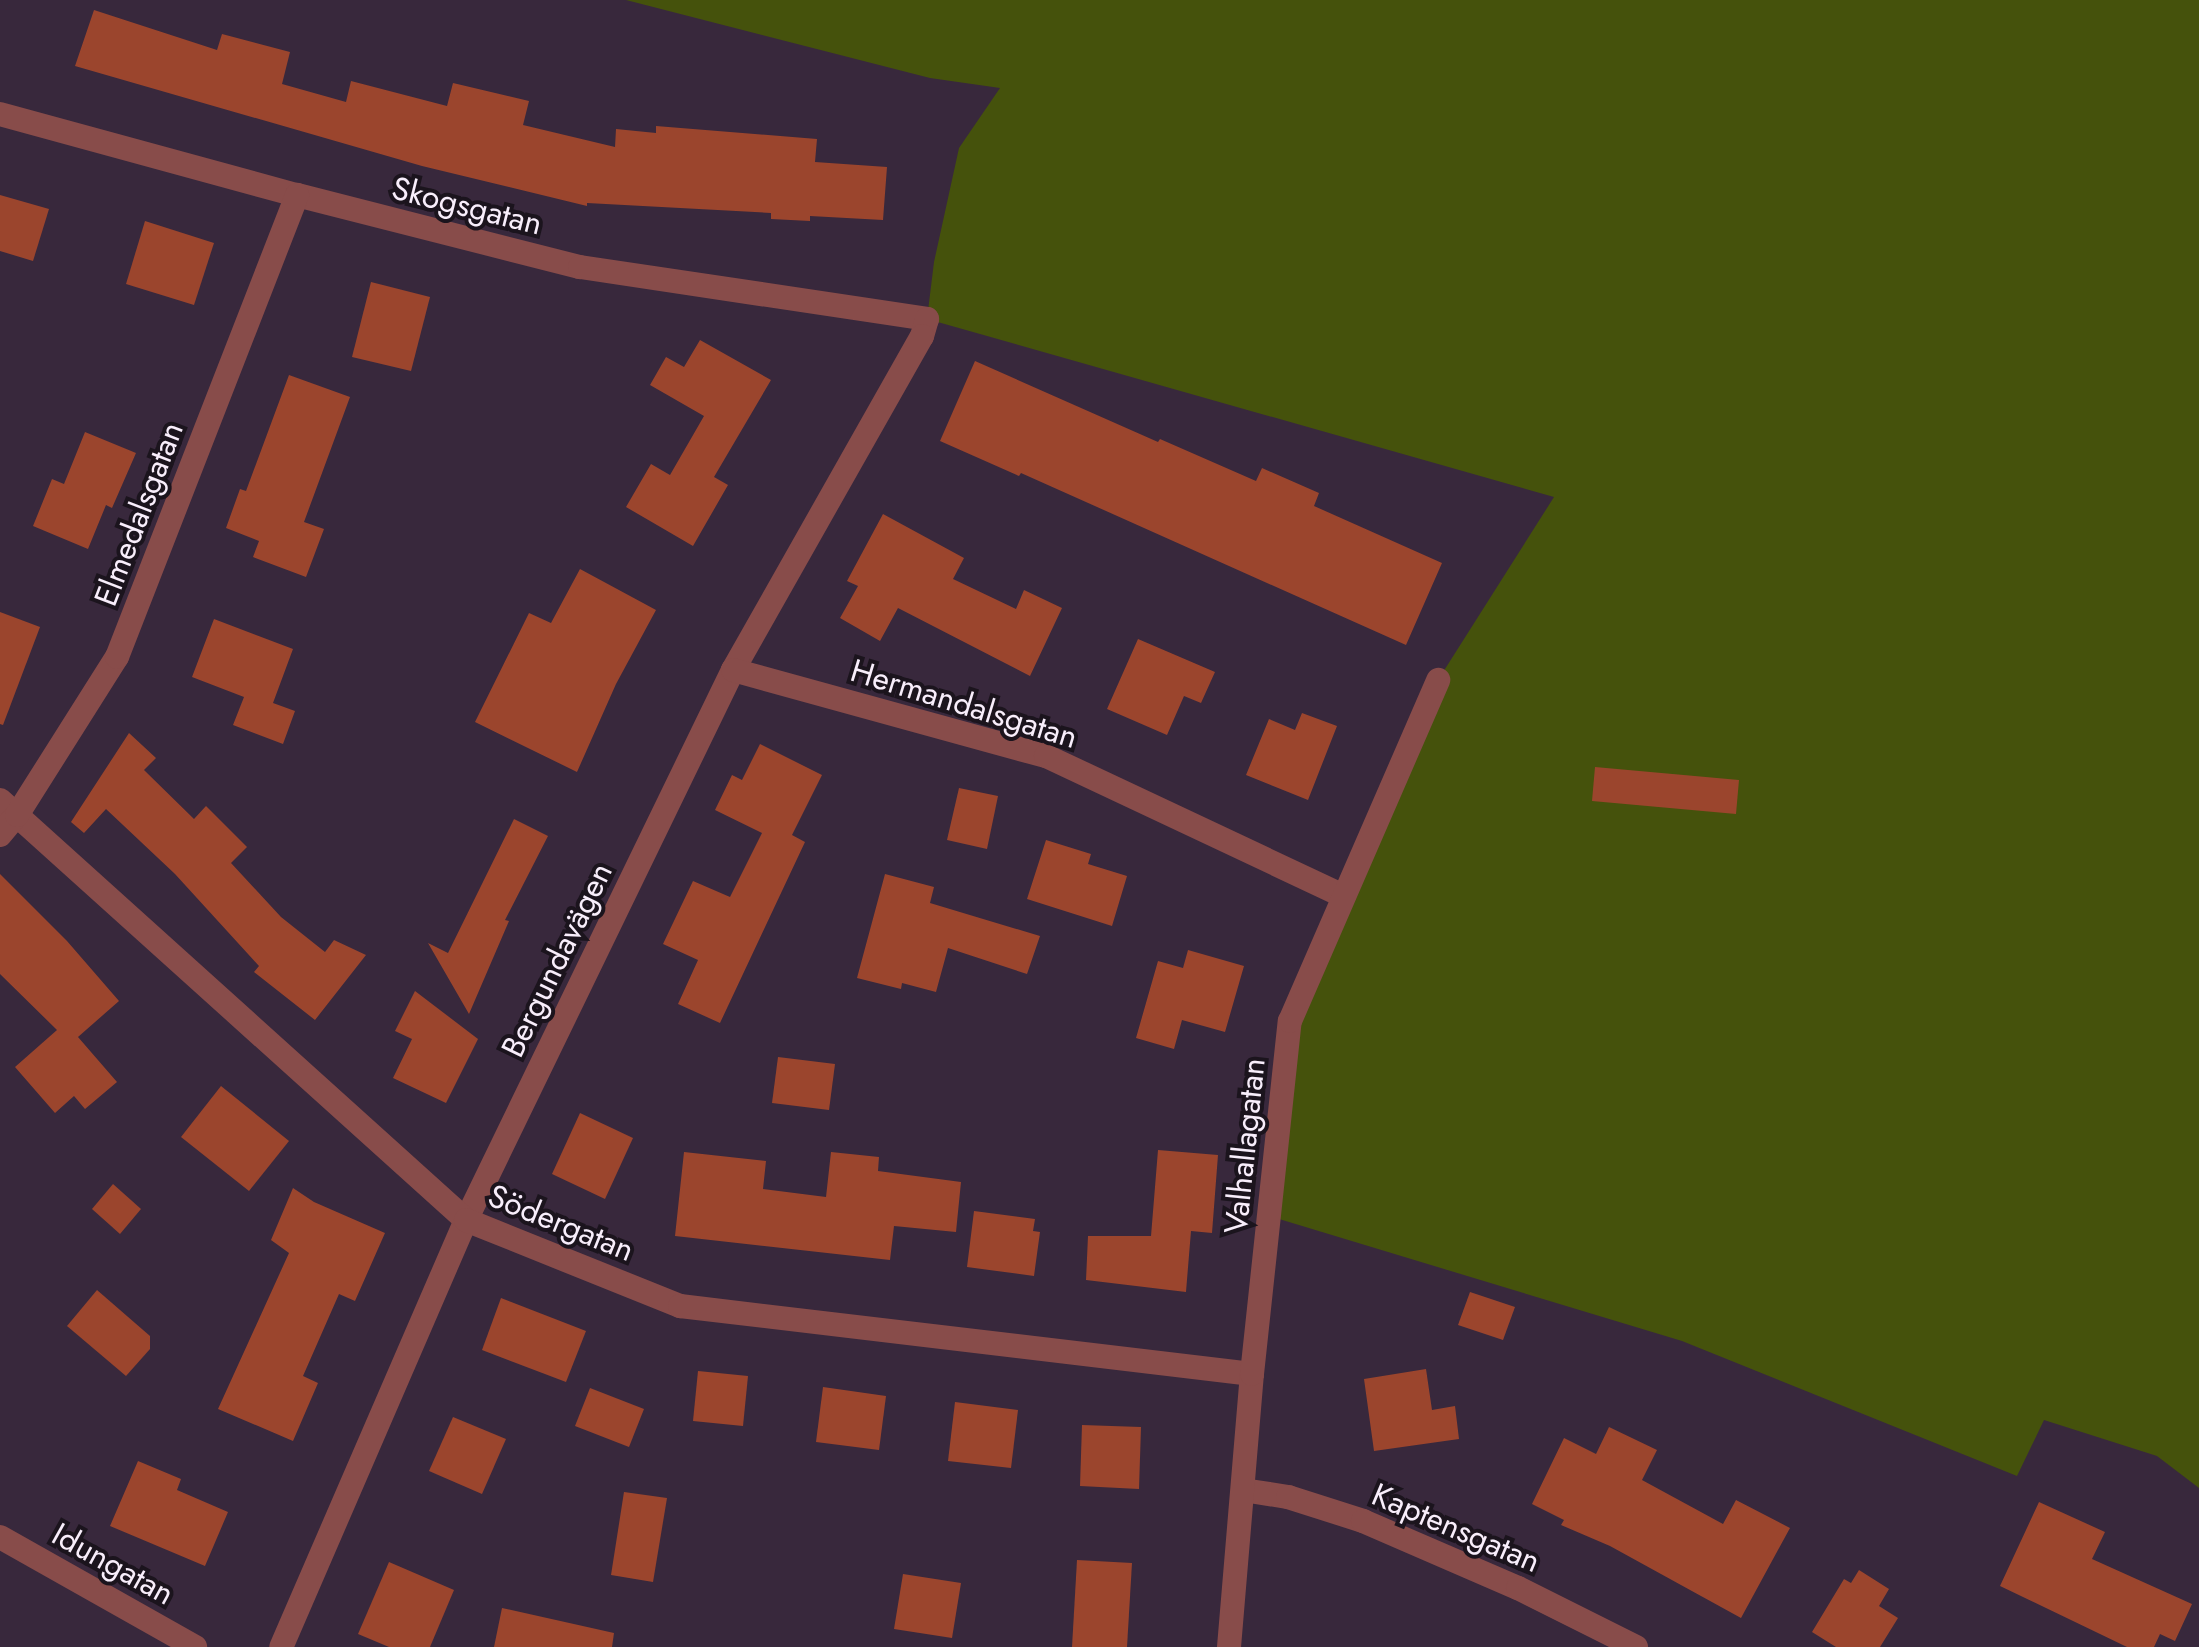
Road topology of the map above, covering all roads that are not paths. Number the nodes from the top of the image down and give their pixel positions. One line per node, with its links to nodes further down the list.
1 (0, 114): 2 (street, Skogsgatan)
2 (297, 195): 3 (street, Skogsgatan); 6 (street, Elmedalsgatan)
3 (927, 319): 4 (street, Bergundavägen)
4 (733, 670): 8 (street, Hermandalsgatan); 9 (street, Bergundavägen)
5 (1438, 680): 8 (street, Valhallagatan)
6 (8, 807): 7 (street, Elmedalsgatan); 9 (street, Södergatan)
7 (0, 835)
8 (1344, 896): 10 (street, Valhallagatan)
9 (466, 1220): 10 (street, Södergatan); 14 (street, Bergundavägen)
10 (1252, 1374): 11 (street, Valhallagatan)
11 (1243, 1490): 15 (street, Valhallagatan); 16 (street, Kaptensgatan)
12 (0, 1537): 13 (street, Idungatan)
13 (195, 1647)
14 (281, 1647)
15 (1229, 1647)
16 (1636, 1647)

